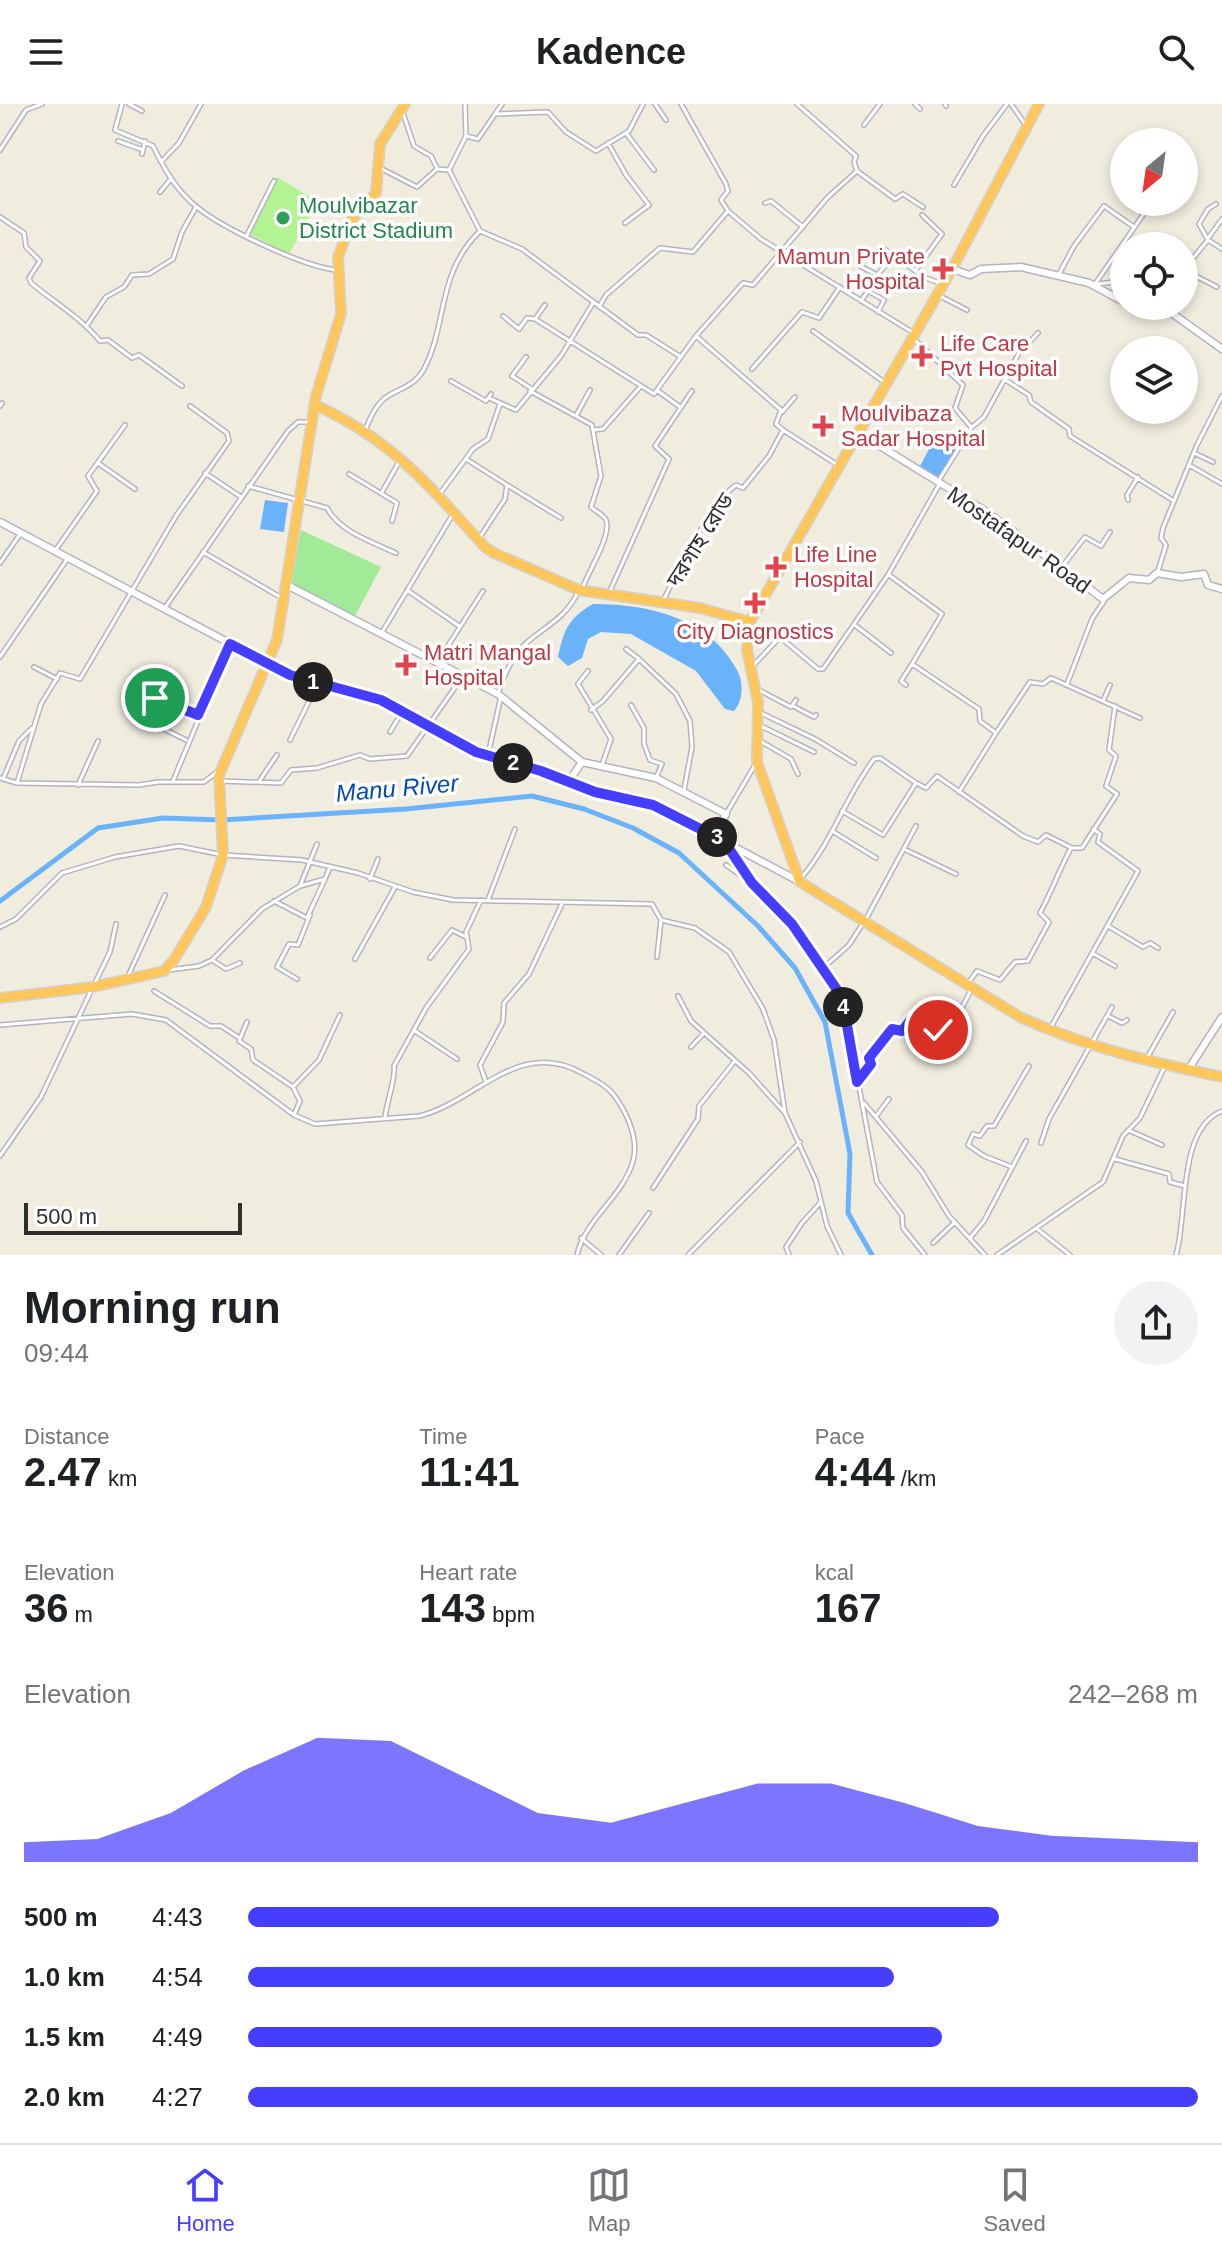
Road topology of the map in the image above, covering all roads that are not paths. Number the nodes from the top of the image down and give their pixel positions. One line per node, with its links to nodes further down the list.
1 (42, 104): 28 (street)
2 (122, 104): 26 (street)
3 (129, 104): 18 (street)
4 (201, 104): 29 (street)
5 (465, 104): 24 (street)
6 (502, 104): 19 (street)
7 (643, 104): 23 (street)
8 (656, 104): 20 (street)
9 (681, 104): 43 (street)
10 (797, 104): 34 (street)
11 (872, 104): 16 (street)
12 (915, 104): 17 (street)
13 (1009, 104): 22 (street); 37 (street)
14 (1039, 104): 22 (highway)
15 (401, 106): 30 (highway); 31 (street)
16 (878, 106): 21 (street)
17 (920, 109)
18 (142, 111)
19 (496, 114): 24 (street); 27 (street)
20 (666, 120)
21 (864, 125)
22 (1027, 128): 60 (highway)
23 (626, 133): 27 (street); 33 (street)
24 (466, 136): 32 (street)
25 (118, 141): 26 (street)
26 (145, 141): 29 (street)
27 (608, 143): 48 (street)
28 (0, 150)
29 (161, 162): 35 (street)
30 (380, 169): 31 (street); 61 (highway)
31 (437, 169): 32 (street)
32 (449, 170): 51 (street)
33 (654, 170)
34 (857, 171): 42 (street); 49 (street)
35 (170, 180): 38 (street); 41 (street)
36 (274, 181): 52 (street)
37 (954, 185)
38 (160, 192)
39 (765, 203): 49 (street)
40 (1216, 204): 53 (street)
41 (196, 207): 52 (street); 81 (street)
42 (923, 207)
43 (728, 211): 56 (street); 75 (street)
44 (922, 215): 62 (street)
45 (1142, 216): 50 (street)
46 (0, 217): 81 (street)
47 (1222, 219): 53 (street)
48 (625, 223)
49 (803, 227): 56 (street)
50 (1134, 227): 64 (street); 67 (street)
51 (480, 231): 73 (street); 111 (street)
52 (247, 235): 61 (street)
53 (1209, 238): 55 (street); 57 (street)
54 (884, 249): 58 (street)
55 (1222, 249)
56 (781, 251): 68 (street); 84 (street)
57 (1198, 252)
58 (894, 256): 59 (street); 62 (street)
59 (860, 266)
60 (952, 269): 64 (street); 66 (highway)
61 (336, 270): 103 (highway)
62 (915, 271): 66 (street)
63 (1198, 277): 69 (street)
64 (1057, 278): 67 (street)
65 (1110, 283): 67 (street)
66 (943, 285): 70 (highway)
67 (1094, 285): 71 (street)
68 (840, 287): 72 (street); 90 (street)
69 (1217, 287)
70 (938, 294): 76 (street); 85 (highway)
71 (1110, 294)
72 (861, 301): 77 (street); 77 (street)
73 (593, 303): 75 (street); 86 (street)
74 (545, 305): 79 (street)
75 (599, 307): 89 (street)
76 (967, 310)
77 (878, 312): 85 (street)
78 (503, 316): 79 (street)
79 (535, 319): 86 (street)
80 (1182, 320): 87 (street)
81 (87, 325): 94 (street)
82 (813, 331): 93 (street)
83 (1038, 333): 91 (street)
84 (696, 336): 89 (street); 106 (street)
85 (914, 336): 93 (highway); 110 (street)
86 (570, 343): 95 (street); 96 (street)
87 (1222, 349)
88 (526, 357): 96 (street)
89 (681, 357): 98 (street)
90 (752, 369)
91 (1004, 379): 110 (street); 124 (street)
92 (451, 381): 102 (street)
93 (887, 384): 114 (highway)
94 (182, 386)
95 (641, 386): 98 (street); 112 (street)
96 (531, 390): 102 (street); 107 (street)
97 (590, 390): 107 (street)
98 (658, 391): 105 (street)
99 (692, 391): 105 (street)
100 (1222, 396): 115 (street)
101 (795, 397): 106 (street)
102 (500, 404): 117 (street)
103 (315, 405): 108 (highway); 111 (highway)
104 (190, 406): 122 (street)
105 (682, 408): 157 (street)
106 (782, 412): 113 (street)
107 (577, 414): 112 (street)
108 (311, 423): 128 (street); 133 (highway)
109 (125, 425): 119 (street)
110 (972, 427): 125 (street)
111 (365, 430): 116 (highway)
112 (593, 430): 154 (street)
113 (783, 430): 121 (street); 160 (street, দরগাহ রোড)
114 (859, 433): 121 (highway); 125 (street, Mostafapur Road)
115 (1194, 453): 118 (street); 120 (street)
116 (401, 458): 130 (street); 131 (highway)
117 (466, 459): 127 (street); 131 (street)
118 (1213, 462)
119 (98, 463): 129 (street); 143 (street)
120 (1189, 465): 126 (street); 135 (street)
121 (840, 467): 162 (highway)
122 (205, 473): 132 (street); 156 (street)
123 (349, 474): 130 (street)
124 (1138, 477): 134 (street); 135 (street)
125 (938, 484): 148 (street, Mostafapur Road); 150 (street)
126 (1222, 484)
127 (507, 485): 137 (street); 142 (street)
128 (248, 486): 132 (street); 133 (street)
129 (135, 489)
130 (382, 492): 138 (street)
131 (439, 495): 136 (highway)
132 (241, 497): 144 (street)
133 (298, 498): 145 (street); 151 (highway)
134 (1128, 500)
135 (1174, 501): 149 (street)
136 (455, 513): 142 (highway); 153 (street)
137 (561, 518)
138 (392, 521)
139 (0, 522): 141 (street)
140 (1110, 532): 148 (street)
141 (21, 533): 143 (street); 147 (street)
142 (478, 540): 154 (highway)
143 (55, 551): 146 (street)
144 (202, 552): 158 (street); 161 (street)
145 (396, 553)
146 (68, 558): 156 (street); 169 (street)
147 (0, 563)
148 (1061, 568): 159 (street, Mostafapur Road)
149 (1157, 573): 152 (street, Mostafapur Road); 159 (street, Mostafapur Road)
150 (888, 575): 163 (street); 173 (street)
151 (285, 584): 158 (highway); 165 (street)
152 (1222, 589)
153 (407, 590): 164 (street); 165 (street)
154 (580, 590): 157 (highway); 184 (street)
155 (483, 591): 164 (street)
156 (131, 592): 161 (street); 178 (street)
157 (609, 594): 160 (highway)
158 (283, 598): 172 (highway)
159 (1106, 599): 180 (street)
160 (663, 601): 162 (highway)
161 (164, 609): 166 (street)
162 (750, 622): 175 (highway)
163 (855, 625): 168 (street); 175 (street)
164 (459, 626): 171 (street)
165 (381, 634): 171 (street)
166 (230, 644): 172 (street); 193 (street)
167 (626, 649): 170 (street)
168 (891, 653)
169 (0, 657)
170 (639, 659): 190 (street); 223 (street)
171 (437, 663): 177 (street)
172 (269, 664): 179 (street); 206 (highway)
173 (912, 664): 181 (street); 200 (street)
174 (34, 667): 178 (street)
175 (752, 667): 183 (highway)
176 (588, 671): 190 (street)
177 (463, 676): 184 (street); 197 (street)
178 (57, 679): 198 (street)
179 (318, 683): 192 (street); 201 (street)
180 (1067, 684): 186 (street); 200 (street)
181 (906, 685)
182 (1110, 685): 186 (street)
183 (756, 689): 188 (street); 191 (highway)
184 (499, 695): 208 (street); 209 (street)
185 (796, 700): 188 (street)
186 (1103, 701): 189 (street)
187 (631, 705): 215 (street)
188 (793, 706): 194 (street)
189 (1115, 706): 195 (street); 229 (street)
190 (591, 710): 212 (street)
191 (758, 711): 196 (highway); 211 (street)
192 (402, 712): 197 (street); 199 (street)
193 (198, 715): 204 (street); 204 (street)
194 (816, 715)
195 (1140, 718)
196 (758, 724): 202 (highway); 205 (street)
197 (426, 727): 208 (street); 216 (street)
198 (32, 728): 214 (street); 219 (street)
199 (390, 732)
200 (996, 733): 224 (street)
201 (290, 740)
202 (757, 740): 210 (highway); 213 (street)
203 (98, 741): 222 (street)
204 (188, 741): 218 (street)
205 (814, 752)
206 (228, 755): 218 (street); 220 (highway)
207 (277, 755): 216 (street)
208 (488, 755): 217 (street)
209 (582, 762): 212 (street); 217 (street)
210 (757, 762): 226 (street); 245 (highway)
211 (854, 763)
212 (601, 767): 215 (street)
213 (798, 774)
214 (2, 778): 219 (street)
215 (656, 778): 223 (street)
216 (260, 780): 220 (street)
217 (569, 781): 231 (street)
218 (173, 782): 222 (street)
219 (17, 783): 222 (street)
220 (218, 783): 236 (highway)
221 (916, 783): 224 (street); 225 (street); 225 (street)
222 (78, 785)
223 (684, 790): 226 (street)
224 (959, 792): 234 (street)
225 (842, 811): 230 (street)
226 (726, 814): 231 (street)
227 (916, 826): 235 (street)
228 (515, 829): 252 (street)
229 (1093, 829): 234 (street); 258 (street)
230 (832, 831): 237 (street); 245 (street)
231 (714, 836): 233 (street)
232 (317, 844): 239 (street)
233 (730, 844): 245 (street); 246 (street)
234 (1071, 848): 273 (street)
235 (904, 849): 242 (street); 256 (street)
236 (223, 852): 239 (street); 259 (street); 270 (highway)
237 (876, 858)
238 (378, 859): 244 (street)
239 (311, 863): 241 (street); 247 (street)
240 (726, 865): 246 (street)
241 (330, 867): 243 (street); 244 (street)
242 (956, 874)
243 (325, 879): 247 (street); 254 (street)
244 (370, 879): 248 (street)
245 (799, 881): 256 (highway)
246 (752, 883): 269 (street)
247 (300, 886): 251 (street)
248 (395, 887): 250 (street); 265 (street)
249 (165, 895): 272 (street)
250 (481, 900): 252 (street); 260 (street)
251 (274, 901): 254 (street); 266 (street)
252 (488, 901): 253 (street)
253 (562, 904): 255 (street); 302 (street)
254 (310, 915): 271 (street)
255 (661, 920): 263 (street); 308 (street)
256 (865, 921): 269 (street); 273 (highway)
257 (116, 924): 274 (street)
258 (1108, 926): 261 (street); 262 (street)
259 (0, 927)
260 (466, 937): 264 (street); 289 (street)
261 (1158, 948)
262 (1092, 953): 268 (street); 288 (street)
263 (657, 957)
264 (430, 958)
265 (355, 959)
266 (212, 960): 267 (street); 270 (street)
267 (240, 963)
268 (1115, 966)
269 (822, 969): 303 (street)
270 (164, 971): 272 (highway)
271 (297, 979)
272 (126, 982): 274 (highway)
273 (970, 985): 287 (street); 288 (highway)
274 (93, 987): 277 (highway); 283 (street)
275 (154, 991): 291 (street)
276 (678, 996): 290 (street)
277 (0, 998)
278 (1112, 1007): 281 (street)
279 (1173, 1012): 296 (street)
280 (340, 1015): 304 (street)
281 (1108, 1016): 284 (street); 294 (street)
282 (1222, 1017): 300 (street)
283 (78, 1019): 286 (street); 309 (street); 317 (street)
284 (1127, 1020)
285 (247, 1022): 291 (street)
286 (0, 1025)
287 (953, 1026): 292 (street); 303 (street)
288 (1049, 1030): 294 (highway)
289 (415, 1031): 295 (street); 311 (street)
290 (704, 1033): 293 (street); 297 (street)
291 (238, 1037): 304 (street)
292 (962, 1041)
293 (691, 1047)
294 (1090, 1047): 296 (highway); 315 (street)
295 (457, 1059)
296 (1146, 1061): 298 (highway)
297 (734, 1062): 308 (street); 321 (street)
298 (1166, 1065): 300 (highway); 312 (street)
299 (1029, 1066): 319 (street)
300 (1188, 1070): 301 (highway)
301 (1222, 1077)
302 (486, 1082): 311 (street); 326 (street)
303 (857, 1082): 306 (street)
304 (293, 1087): 309 (street)
305 (889, 1099): 310 (street)
306 (864, 1103): 310 (street); 335 (street)
307 (1222, 1111): 320 (street)
308 (785, 1113): 314 (street)
309 (294, 1115): 311 (street)
310 (877, 1115): 324 (street)
311 (385, 1117)
312 (1128, 1130): 316 (street); 318 (street)
313 (1026, 1141): 319 (street)
314 (800, 1142): 322 (street); 332 (street)
315 (1041, 1143)
316 (1162, 1145)
317 (0, 1156)
318 (1114, 1159): 320 (street); 325 (street)
319 (1012, 1167): 327 (street)
320 (1185, 1186): 339 (street)
321 (653, 1188)
322 (822, 1202): 333 (street); 334 (street)
323 (649, 1213): 331 (street)
324 (955, 1222): 327 (street); 328 (street)
325 (1036, 1228): 337 (street); 338 (street)
326 (581, 1238): 329 (street); 330 (street)
327 (970, 1238): 336 (street)
328 (933, 1243)
329 (577, 1255)
330 (601, 1255)
331 (619, 1255)
332 (688, 1255)
333 (789, 1255)
334 (841, 1255)
335 (925, 1255)
336 (985, 1255)
337 (997, 1255)
338 (1070, 1255)
339 (1176, 1255)

